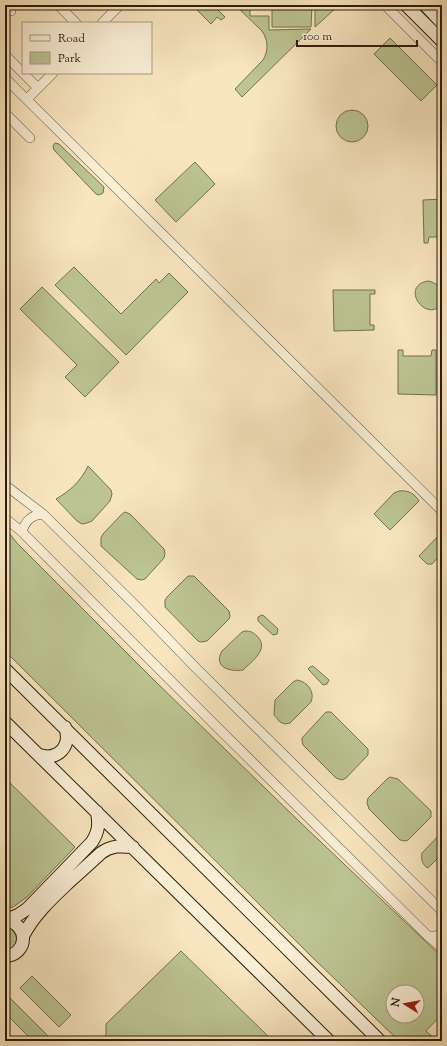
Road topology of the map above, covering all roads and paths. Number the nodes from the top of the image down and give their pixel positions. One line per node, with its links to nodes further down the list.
1 (58, 5): 6 (street)
2 (385, 5): 11 (street)
3 (406, 5): 9 (street)
4 (425, 5): 8 (street)
5 (114, 7): 7 (street)
6 (75, 22)
7 (103, 22)
8 (442, 23)
9 (442, 41)
10 (8, 57): 12 (street)
11 (442, 62)
12 (22, 71)
13 (24, 74): 16 (street)
14 (52, 74): 16 (street)
15 (5, 78): 17 (street)
16 (38, 88): 17 (street)
17 (27, 99): 21 (street)
18 (5, 113): 19 (street)
19 (30, 138)
20 (5, 485): 22 (street)
21 (442, 511)
22 (43, 514): 24 (street); 32 (street)
23 (5, 518): 24 (street)
24 (22, 532): 36 (street)
25 (5, 669): 27 (street)
26 (5, 722): 28 (street)
27 (65, 728): 28 (street); 40 (street)
28 (39, 755): 29 (street)
29 (97, 812): 30 (street); 31 (street)
30 (133, 847): 31 (street); 39 (street)
31 (73, 871): 33 (street); 35 (street)
32 (442, 911)
33 (6, 920): 35 (street)
34 (442, 934): 36 (street)
35 (23, 936): 38 (street)
36 (428, 936): 37 (street)
37 (442, 948)
38 (5, 956)
39 (329, 1041)
40 (380, 1041)

